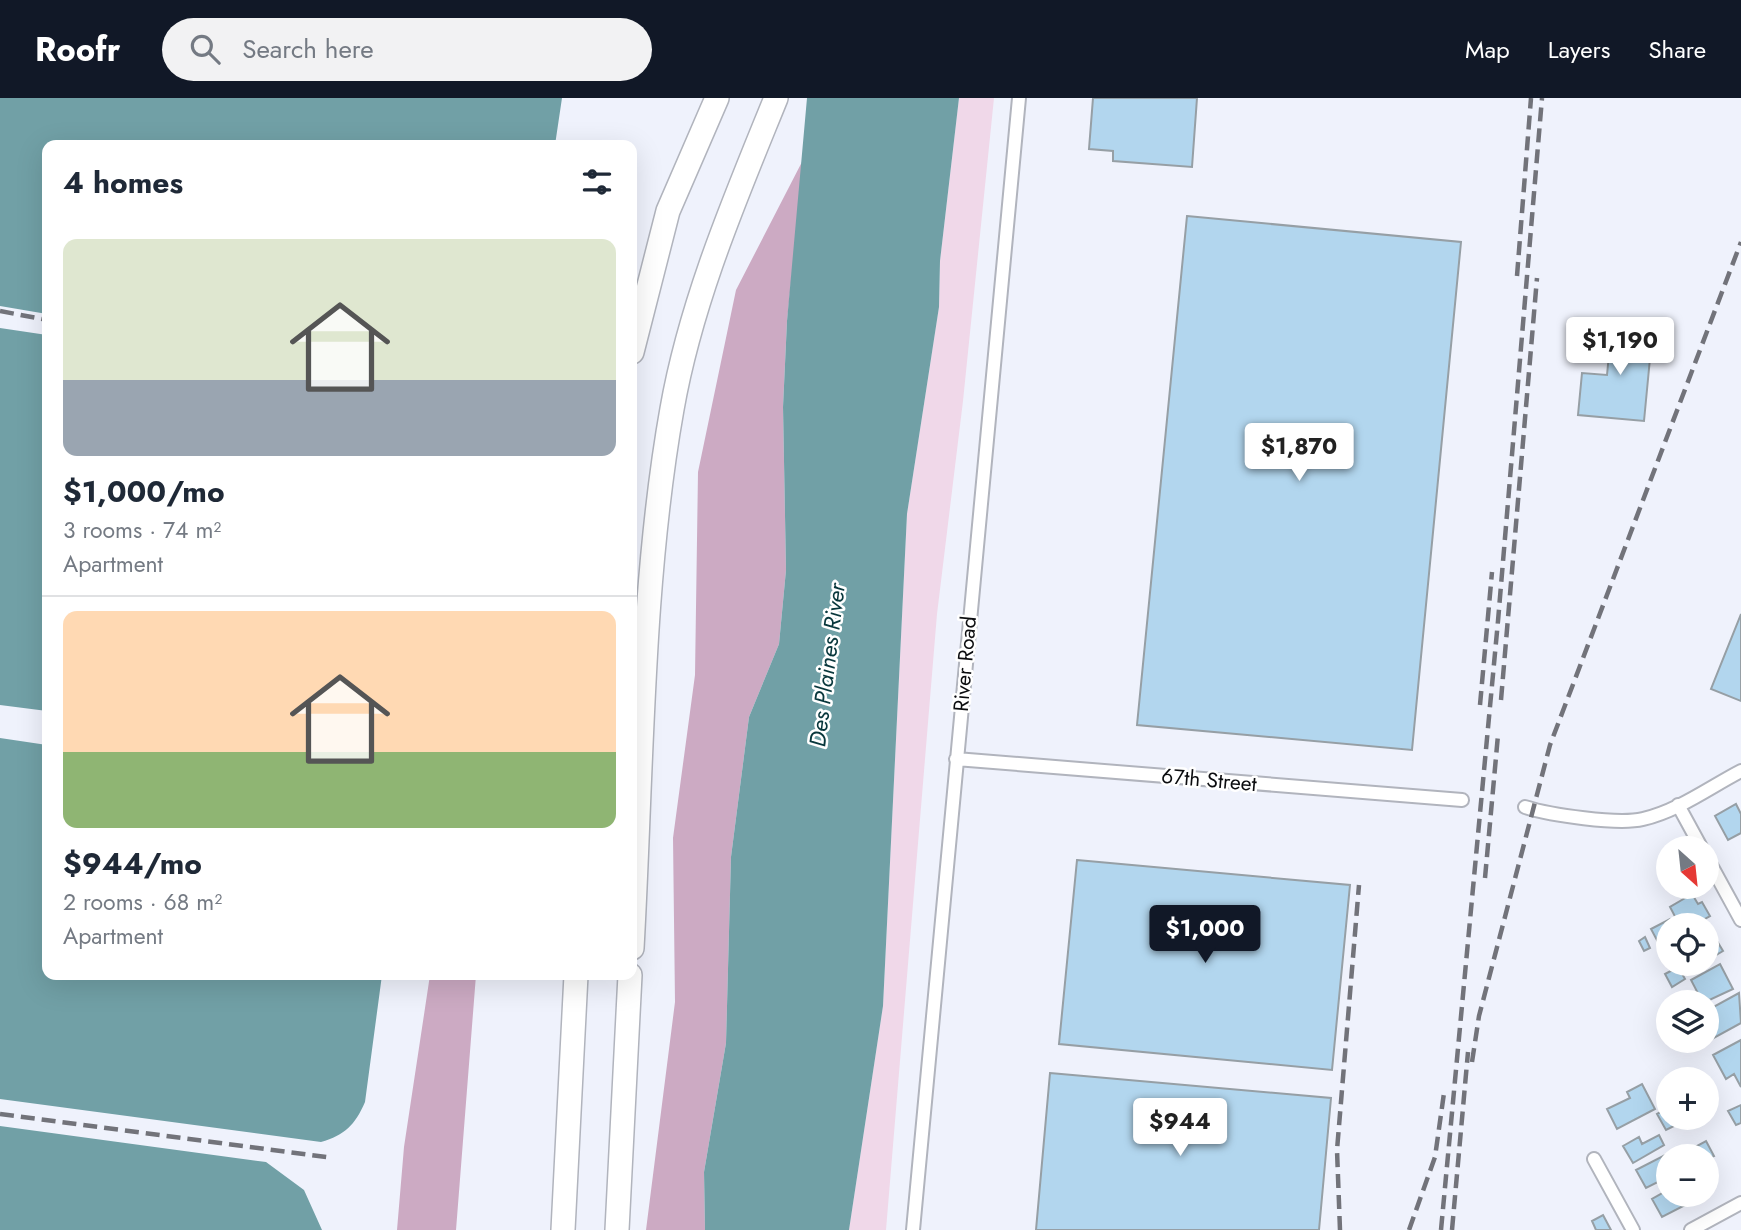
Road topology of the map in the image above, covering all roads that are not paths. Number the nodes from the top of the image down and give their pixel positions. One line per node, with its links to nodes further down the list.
1 (717, 98): 4 (highway)
2 (776, 98): 11 (highway)
3 (1018, 98): 5 (street, River Road)
4 (637, 332)
5 (956, 759): 7 (street, 67th Street); 20 (street, River Road)
6 (1741, 771): 8 (street)
7 (1462, 800)
8 (1678, 805): 9 (street); 10 (street)
9 (1525, 807)
10 (1695, 836)
11 (637, 856)
12 (1719, 880): 13 (street)
13 (1741, 920)
14 (576, 980): 18 (highway)
15 (630, 980): 19 (highway)
16 (1594, 1159): 21 (street)
17 (1741, 1203): 22 (street)
18 (563, 1230)
19 (617, 1230)
20 (913, 1230)
21 (1633, 1230)
22 (1691, 1230)

